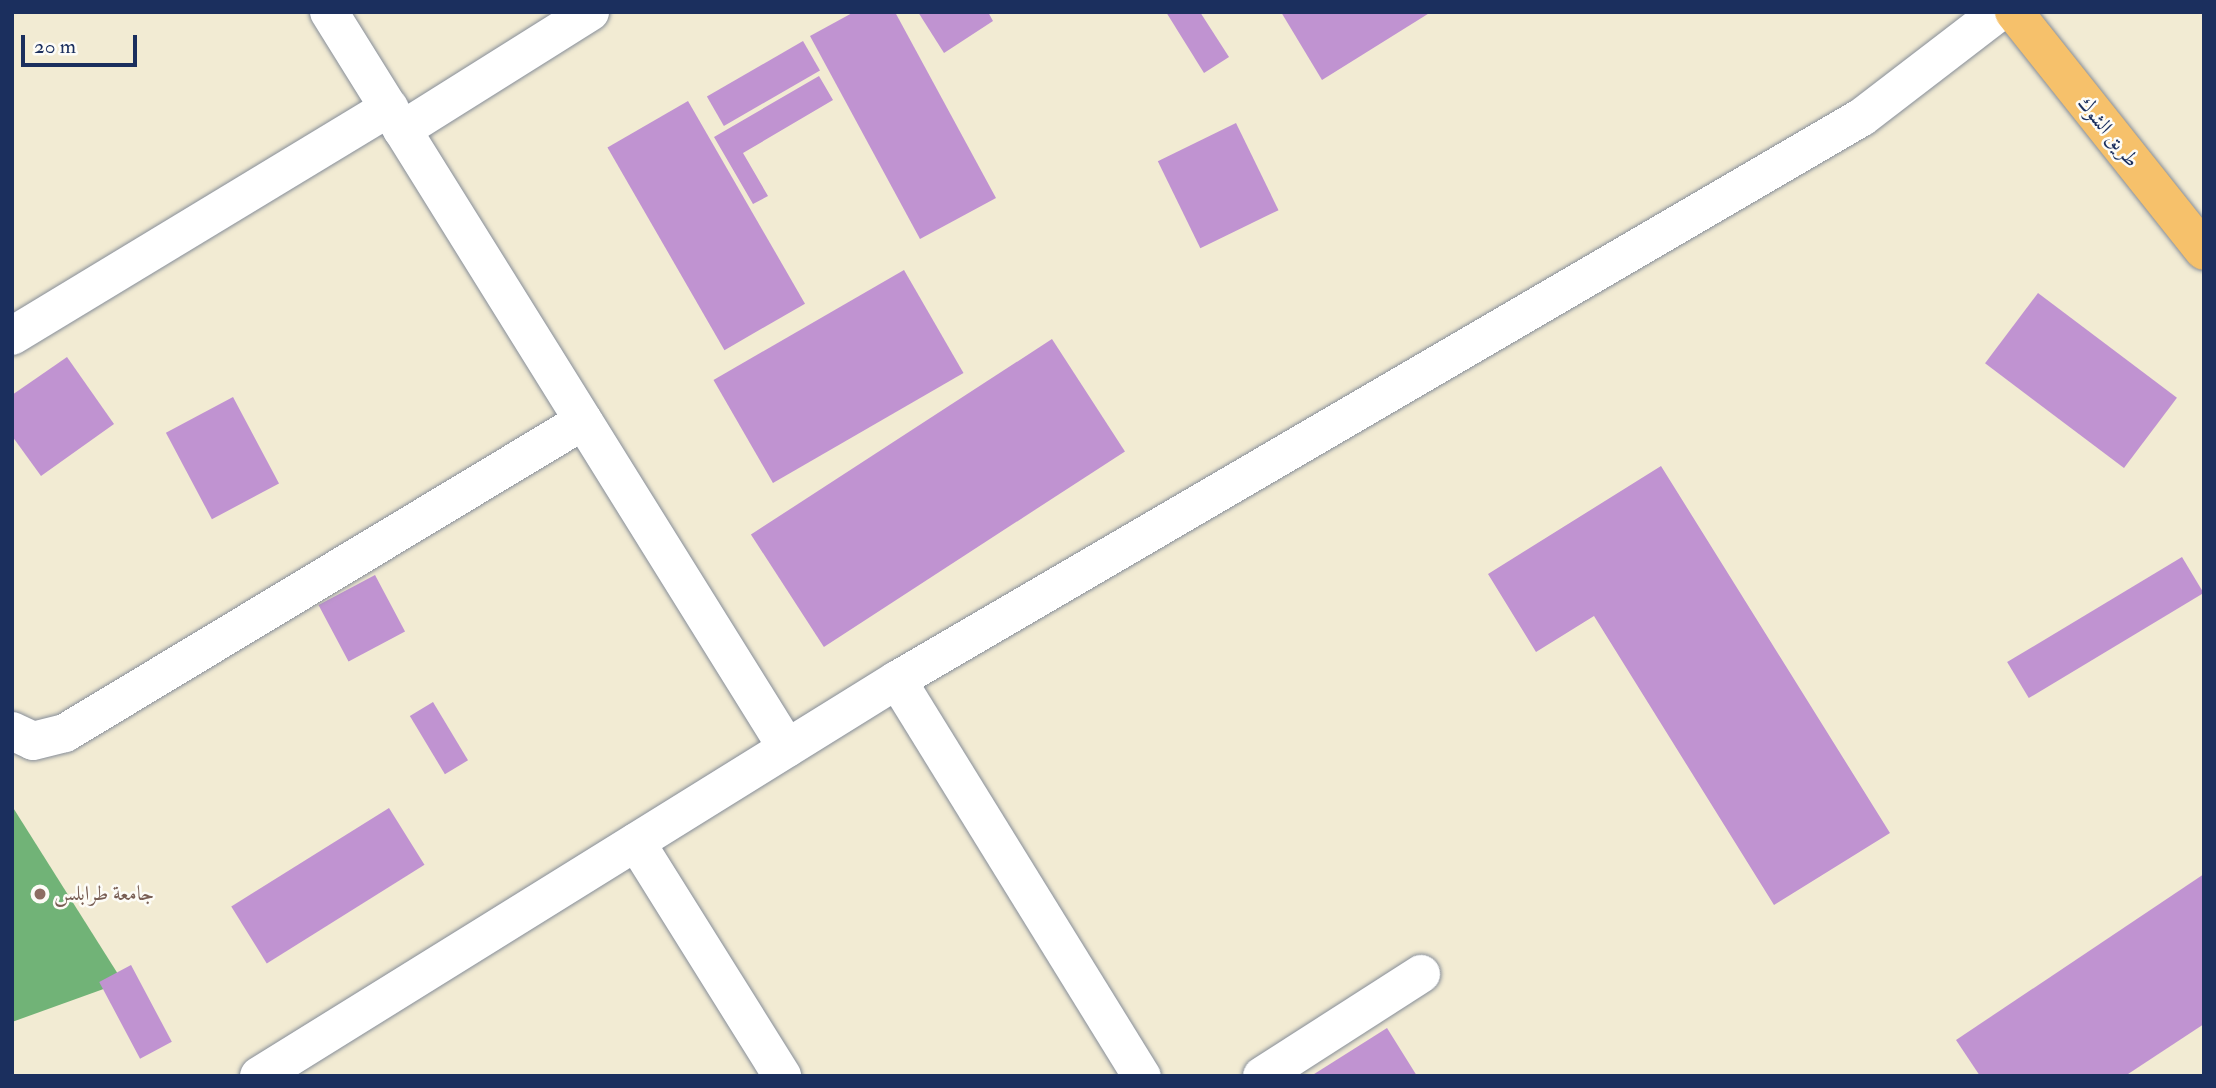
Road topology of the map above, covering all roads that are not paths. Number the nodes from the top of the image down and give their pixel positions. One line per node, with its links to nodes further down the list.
1 (329, 12): 5 (street)
2 (590, 12): 5 (street)
3 (1999, 12): 9 (street)
4 (2014, 12): 6 (main road, طريق الشوك)
5 (395, 119): 7 (street); 8 (street)
6 (2204, 251)
7 (12, 336)
8 (583, 421): 10 (street); 11 (street)
9 (897, 680): 11 (street); 16 (street)
10 (12, 731)
11 (788, 748): 12 (street)
12 (636, 842): 14 (street); 15 (street)
13 (1421, 974): 17 (street)
14 (259, 1076)
15 (782, 1076)
16 (1142, 1076)
17 (1262, 1076)

